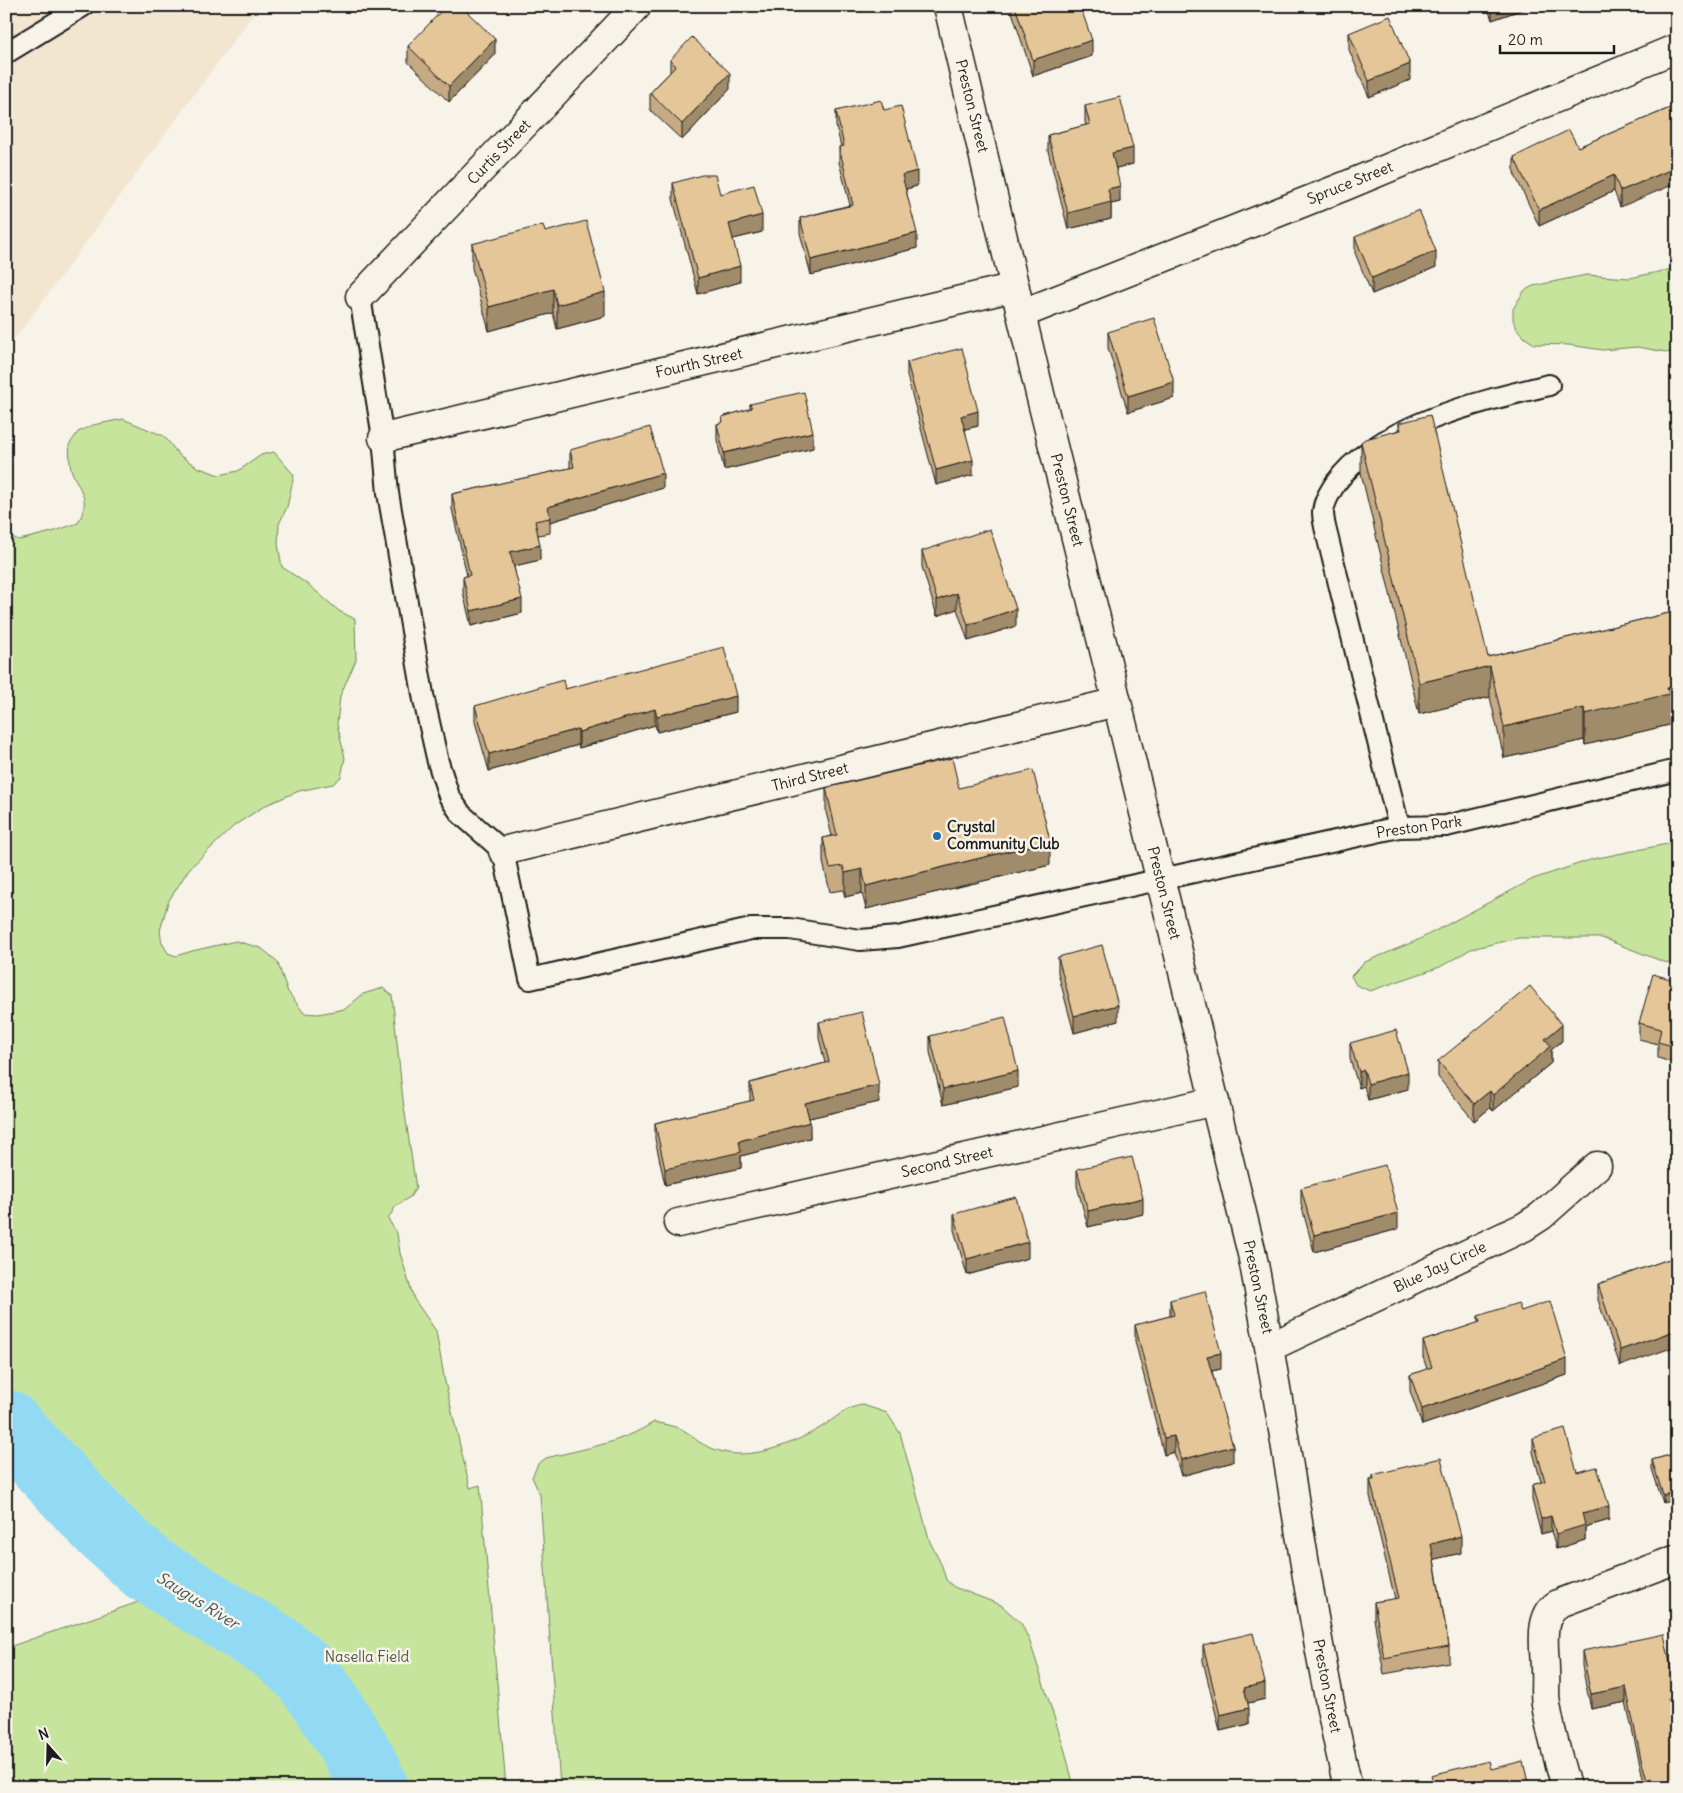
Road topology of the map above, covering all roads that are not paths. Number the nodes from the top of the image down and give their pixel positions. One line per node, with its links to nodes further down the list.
1 (83, 6): 5 (lane)
2 (637, 6): 7 (street, Curtis Street)
3 (948, 6): 6 (street, Preston Street)
4 (1677, 48): 8 (street, Spruce Street)
5 (6, 52)
6 (1015, 288): 8 (street, Preston Street); 10 (street, Fourth Street)
7 (360, 296): 10 (lane)
8 (1021, 314): 11 (street, Preston Street)
9 (1549, 385): 13 (lane)
10 (383, 438): 14 (lane)
11 (1117, 702): 14 (street, Third Street); 15 (street, Preston Street)
12 (1677, 770): 13 (lane, Preston Park)
13 (1400, 827): 15 (lane, Preston Park)
14 (503, 852): 15 (lane, Preston Park)
15 (1160, 879): 16 (street, Preston Street)
16 (1215, 1101): 18 (street, Second Street); 19 (street, Preston Street)
17 (1597, 1166): 19 (street, Blue Jay Circle)
18 (678, 1223)
19 (1270, 1346): 21 (street, Preston Street)
20 (1677, 1560): 22 (street)
21 (1348, 1787)
22 (1566, 1787)

